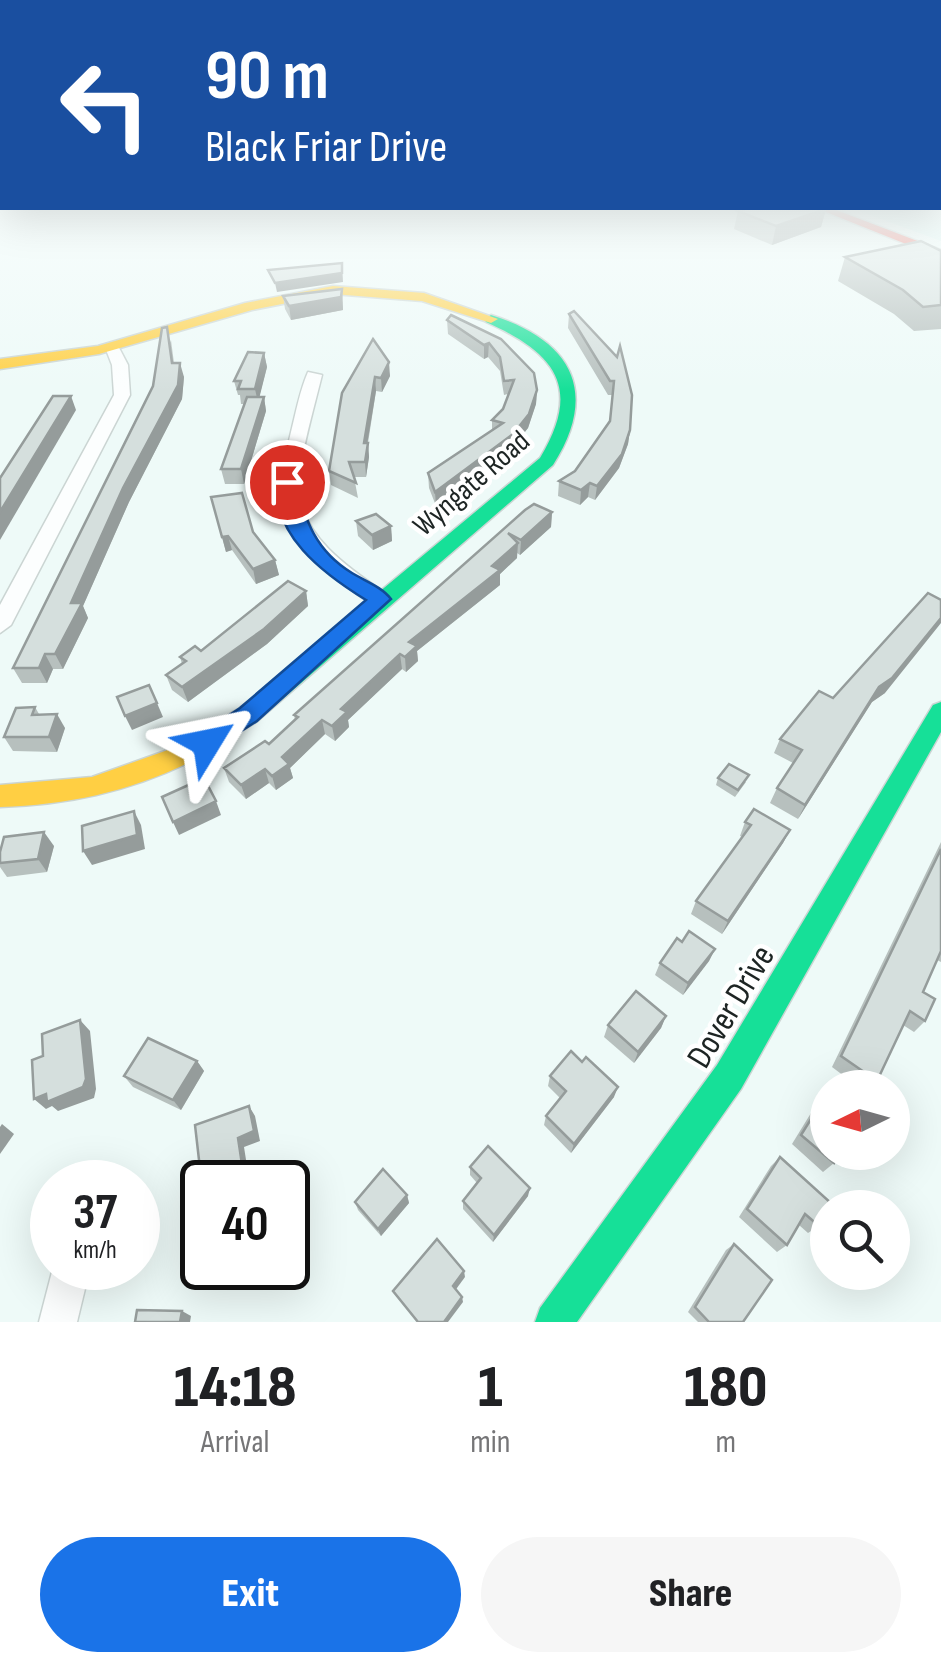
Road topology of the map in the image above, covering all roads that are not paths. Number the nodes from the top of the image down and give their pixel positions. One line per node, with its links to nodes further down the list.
1 (112, 347): 2 (street, Wyngate Road); 4 (street, Wyngate Road); 5 (street)
2 (0, 364)
3 (314, 375): 4 (street)
4 (380, 599): 7 (street, Wyngate Road)
5 (0, 626)
6 (941, 711): 10 (street, Dover Drive)
7 (0, 796)
8 (66, 1290): 9 (street)
9 (58, 1322)
10 (554, 1322)

